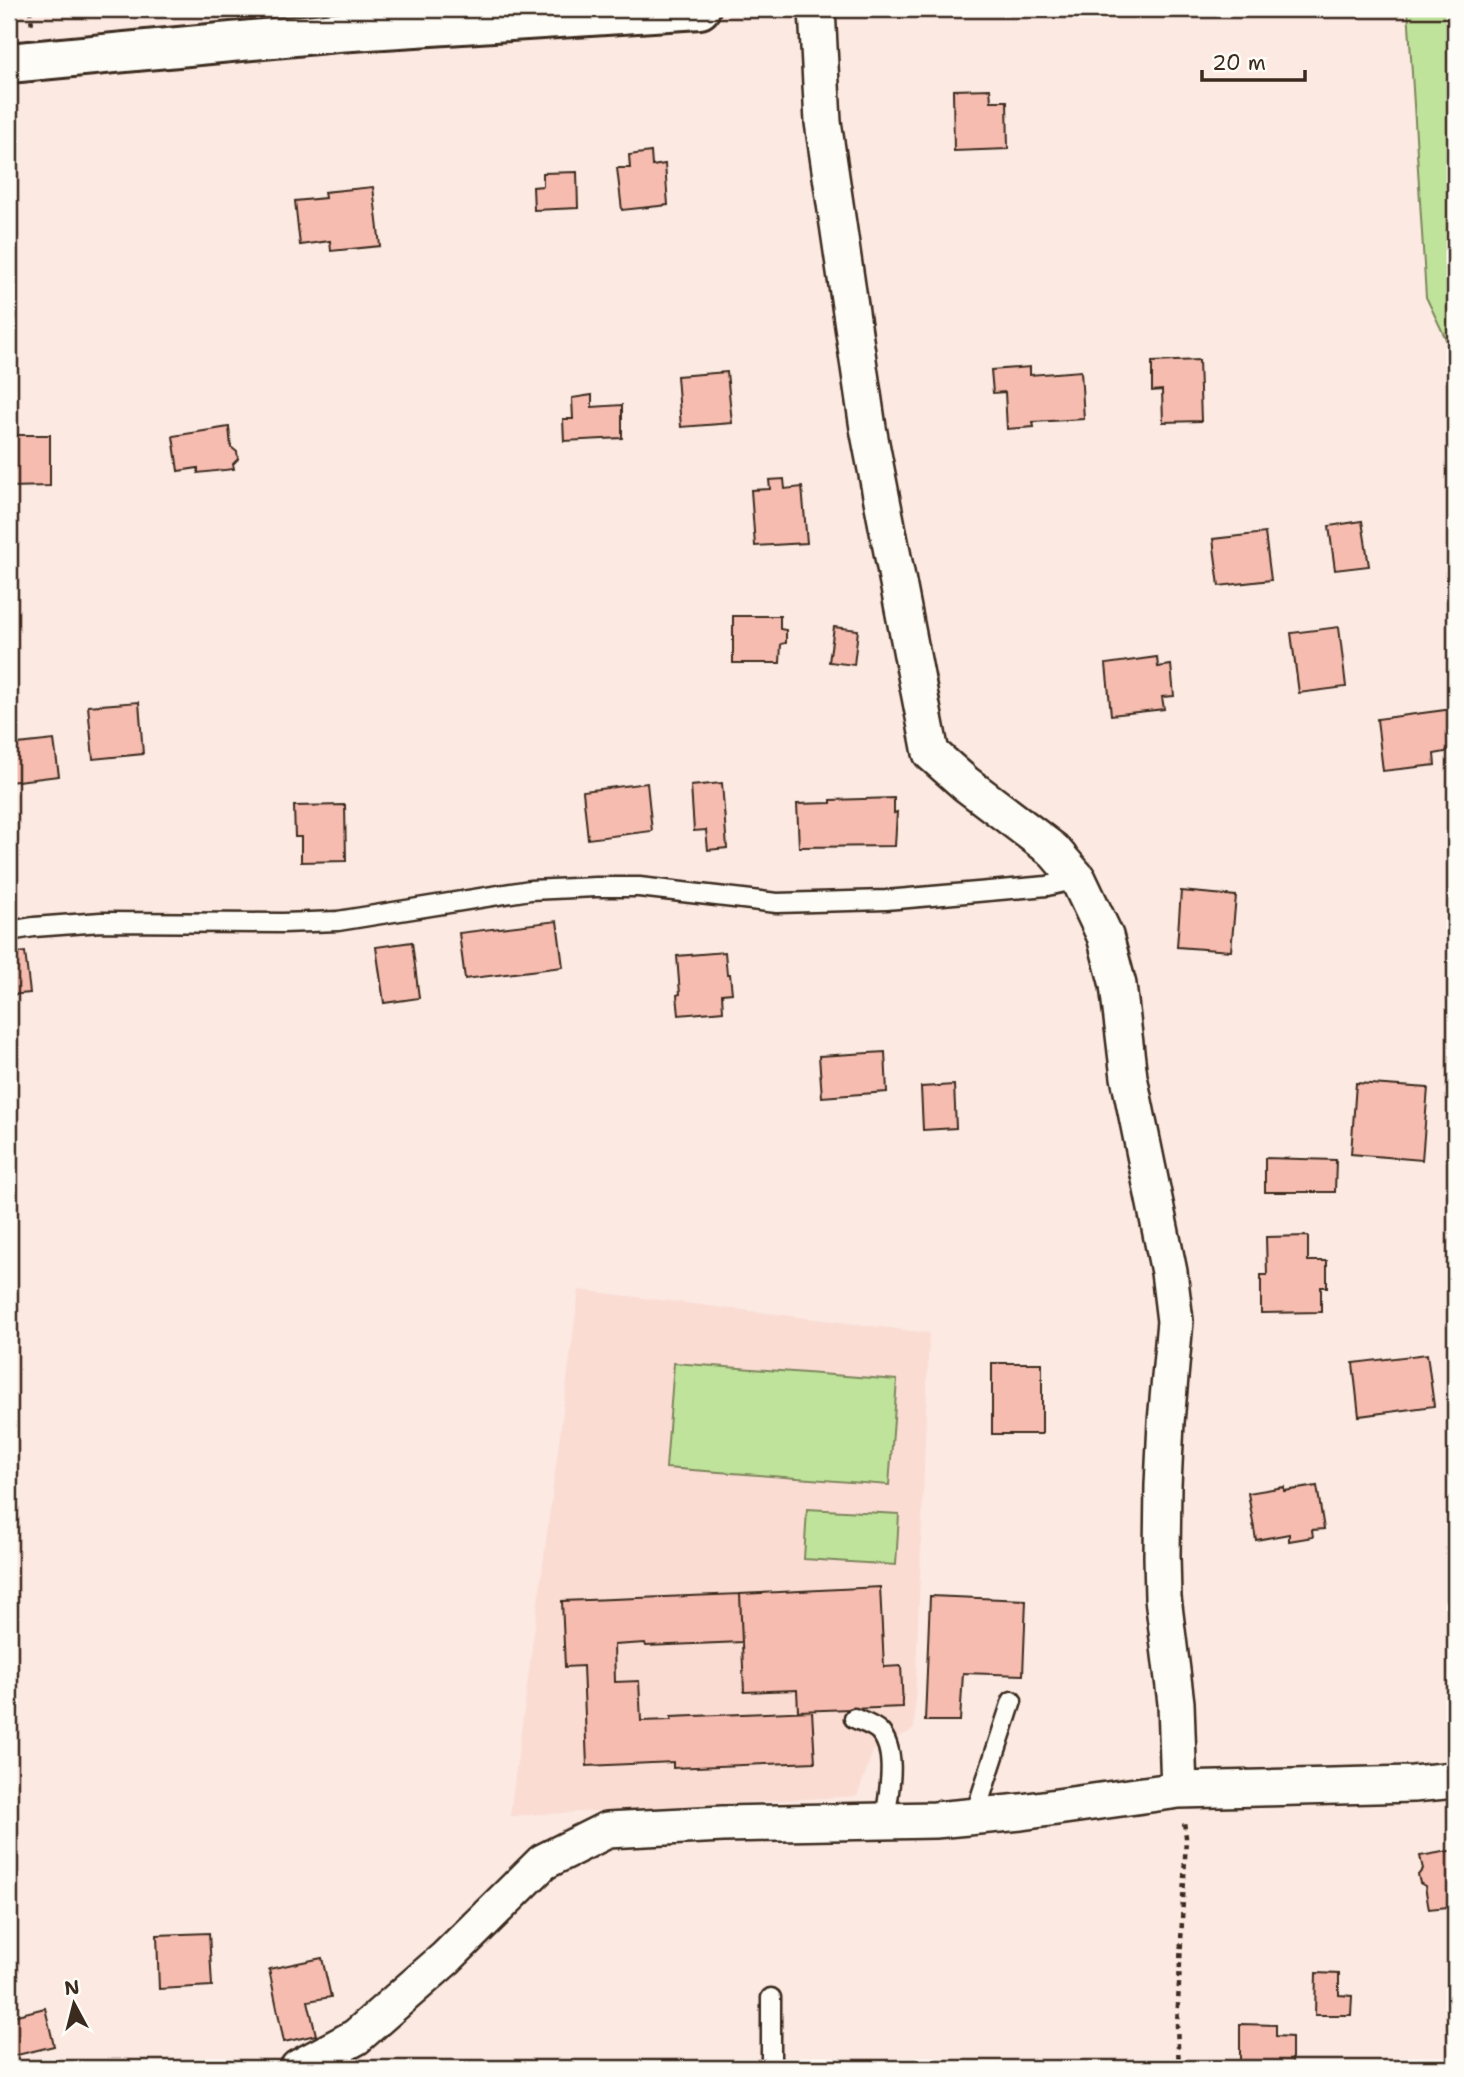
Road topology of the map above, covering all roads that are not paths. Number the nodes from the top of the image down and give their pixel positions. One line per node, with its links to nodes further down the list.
1 (700, 9): 3 (street)
2 (817, 9): 4 (street)
3 (9, 63)
4 (1078, 879): 5 (lane); 9 (street)
5 (9, 930)
6 (1012, 1701): 10 (lane)
7 (854, 1718): 11 (lane)
8 (1455, 1780): 9 (street)
9 (1179, 1790): 10 (street)
10 (974, 1817): 11 (street)
11 (885, 1821): 13 (street)
12 (771, 1998): 14 (lane)
13 (298, 2068)
14 (771, 2068)

